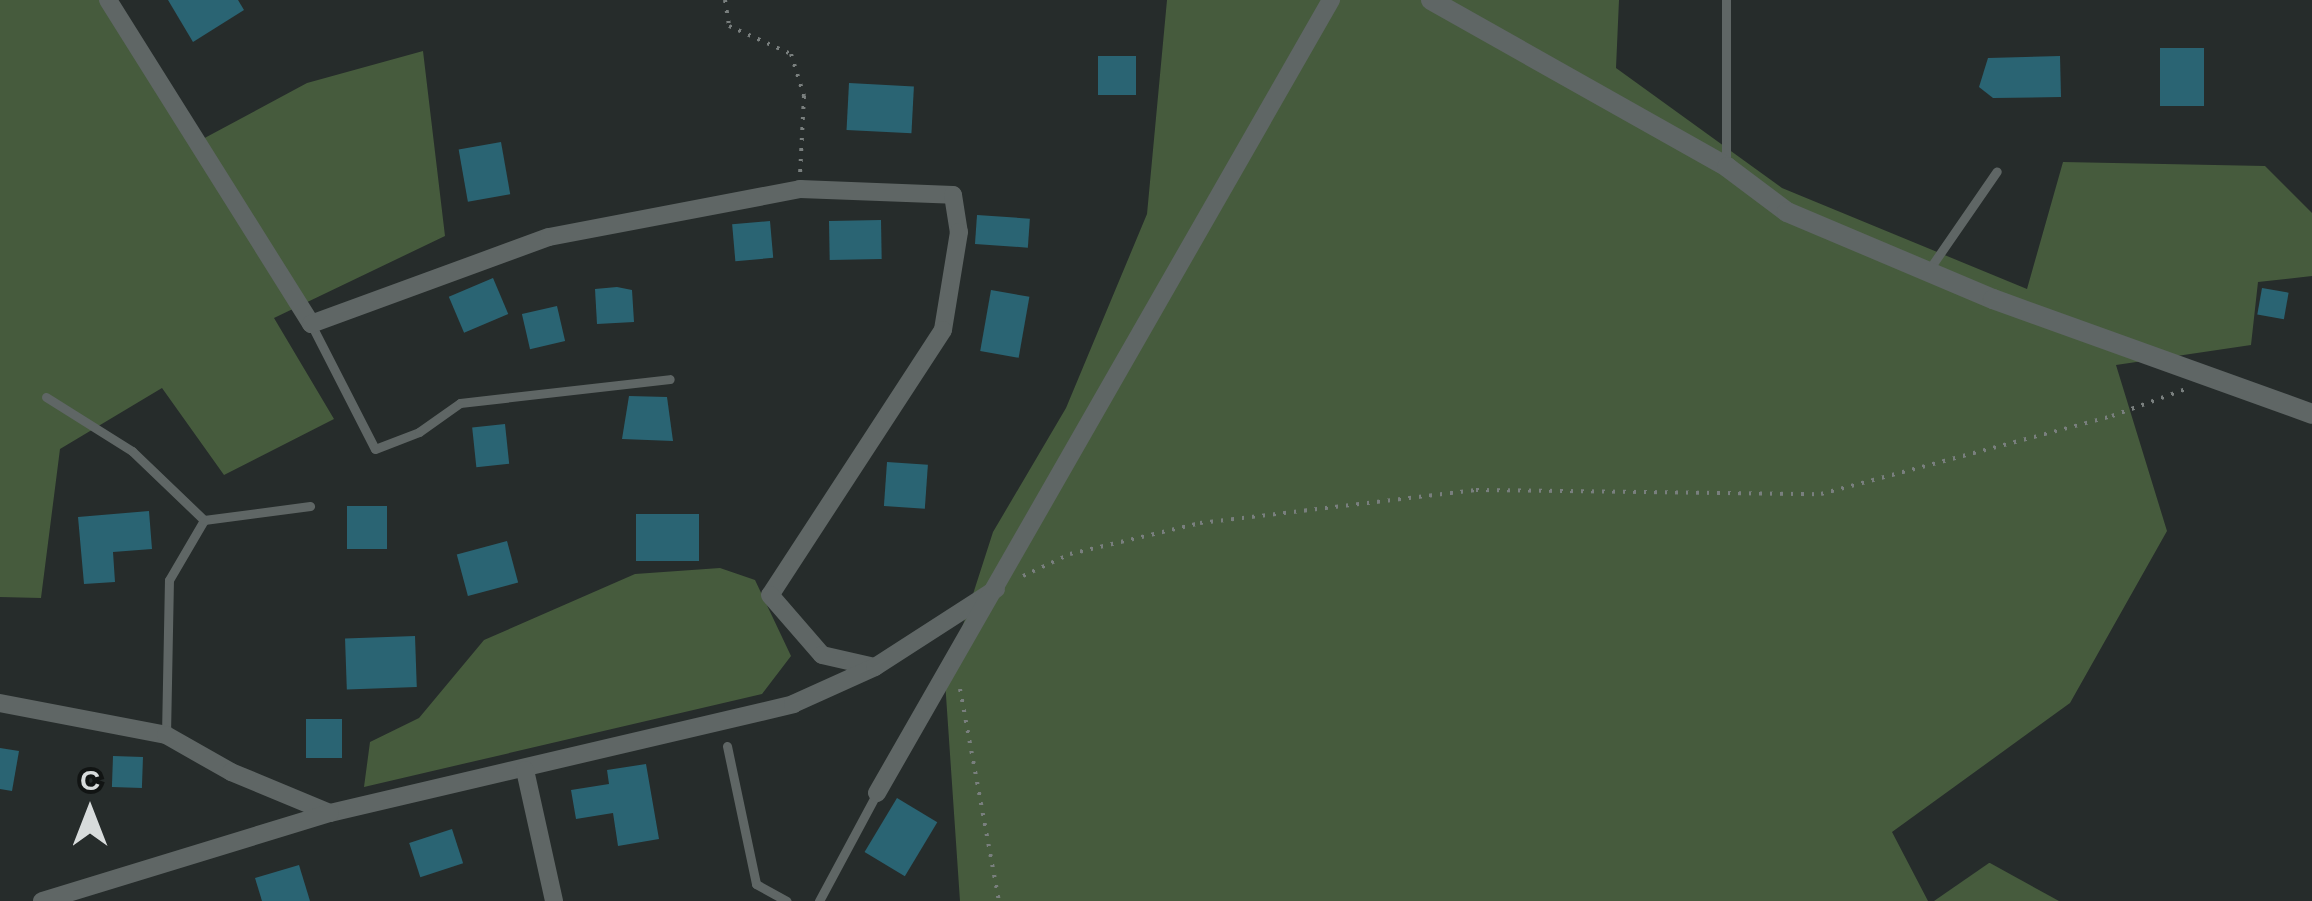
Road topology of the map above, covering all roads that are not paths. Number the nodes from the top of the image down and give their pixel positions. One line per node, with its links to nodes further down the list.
1 (108, 0): 8 (street)
2 (1332, 0): 14 (street)
3 (1431, 0): 5 (street)
4 (1726, 0): 5 (lane)
5 (1726, 167): 7 (street)
6 (1997, 171): 7 (lane)
7 (1928, 272): 11 (street)
8 (310, 324): 9 (lane); 15 (street)
9 (670, 379)
10 (46, 397): 13 (lane)
11 (2312, 414)
12 (310, 506): 13 (lane)
13 (204, 520): 17 (lane)
14 (996, 589): 15 (street); 20 (street)
15 (875, 666): 19 (street)
16 (0, 702): 17 (street)
17 (166, 734): 21 (street)
18 (727, 746): 24 (lane)
19 (524, 770): 21 (street); 23 (street)
20 (877, 793): 25 (lane)
21 (330, 813): 22 (street)
22 (42, 901)
23 (554, 901)
24 (787, 901)
25 (819, 901)

